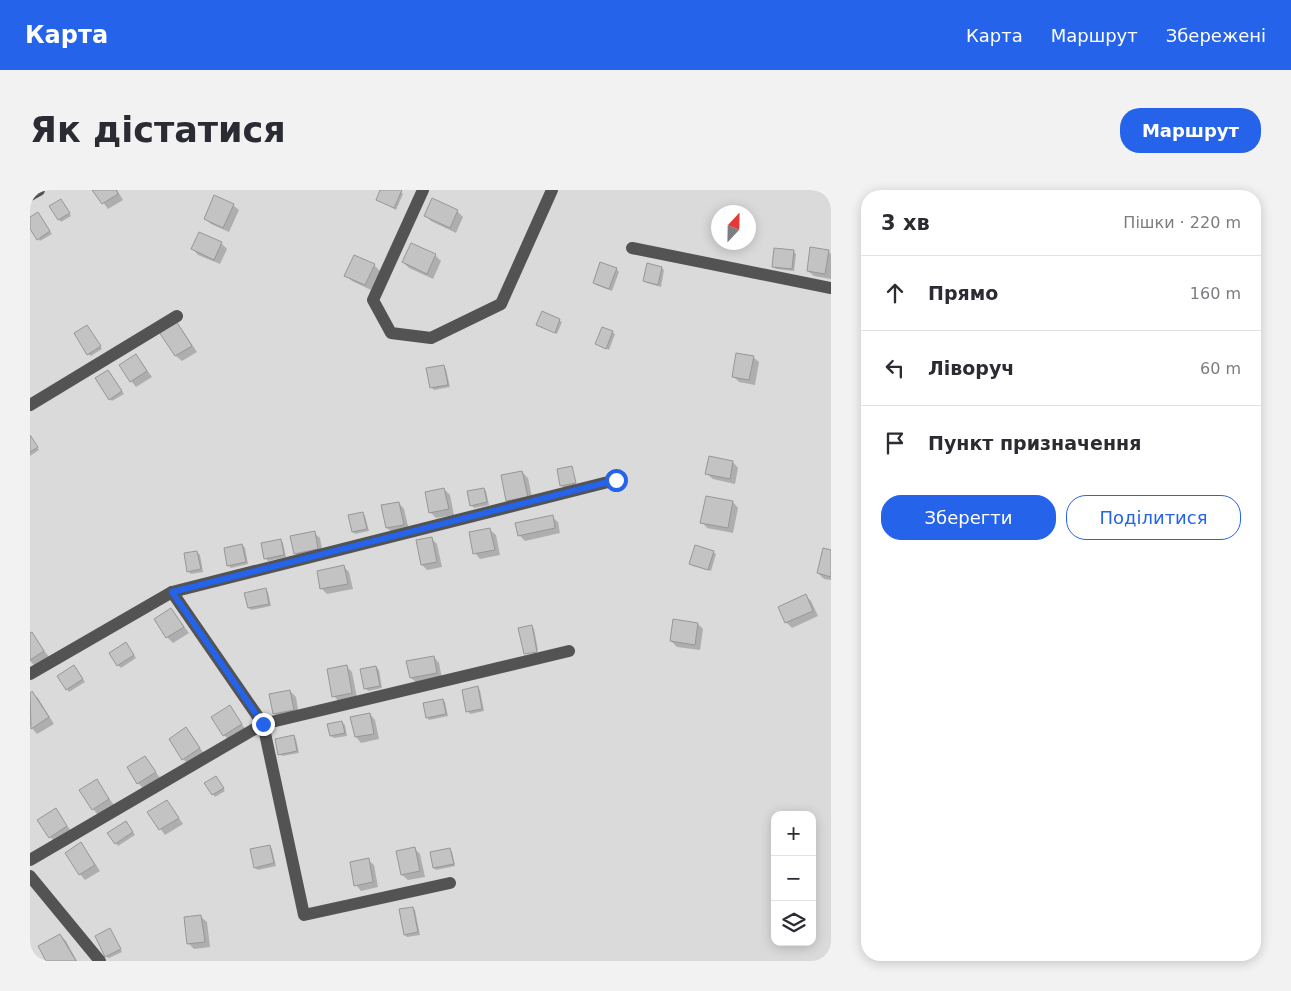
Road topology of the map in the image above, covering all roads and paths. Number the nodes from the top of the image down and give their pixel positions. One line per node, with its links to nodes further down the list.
1 (39, 190): 4 (lane)
2 (423, 190): 3 (lane)
3 (552, 190)
4 (30, 195)
5 (632, 248): 6 (lane)
6 (831, 288)
7 (177, 316): 8 (lane)
8 (30, 405)
9 (616, 480): 10 (lane)
10 (172, 592): 12 (lane); 13 (lane)
11 (569, 651): 13 (lane)
12 (30, 674)
13 (263, 724): 14 (lane); 16 (lane)
14 (30, 860)
15 (30, 876): 17 (lane)
16 (450, 883)
17 (100, 961)

